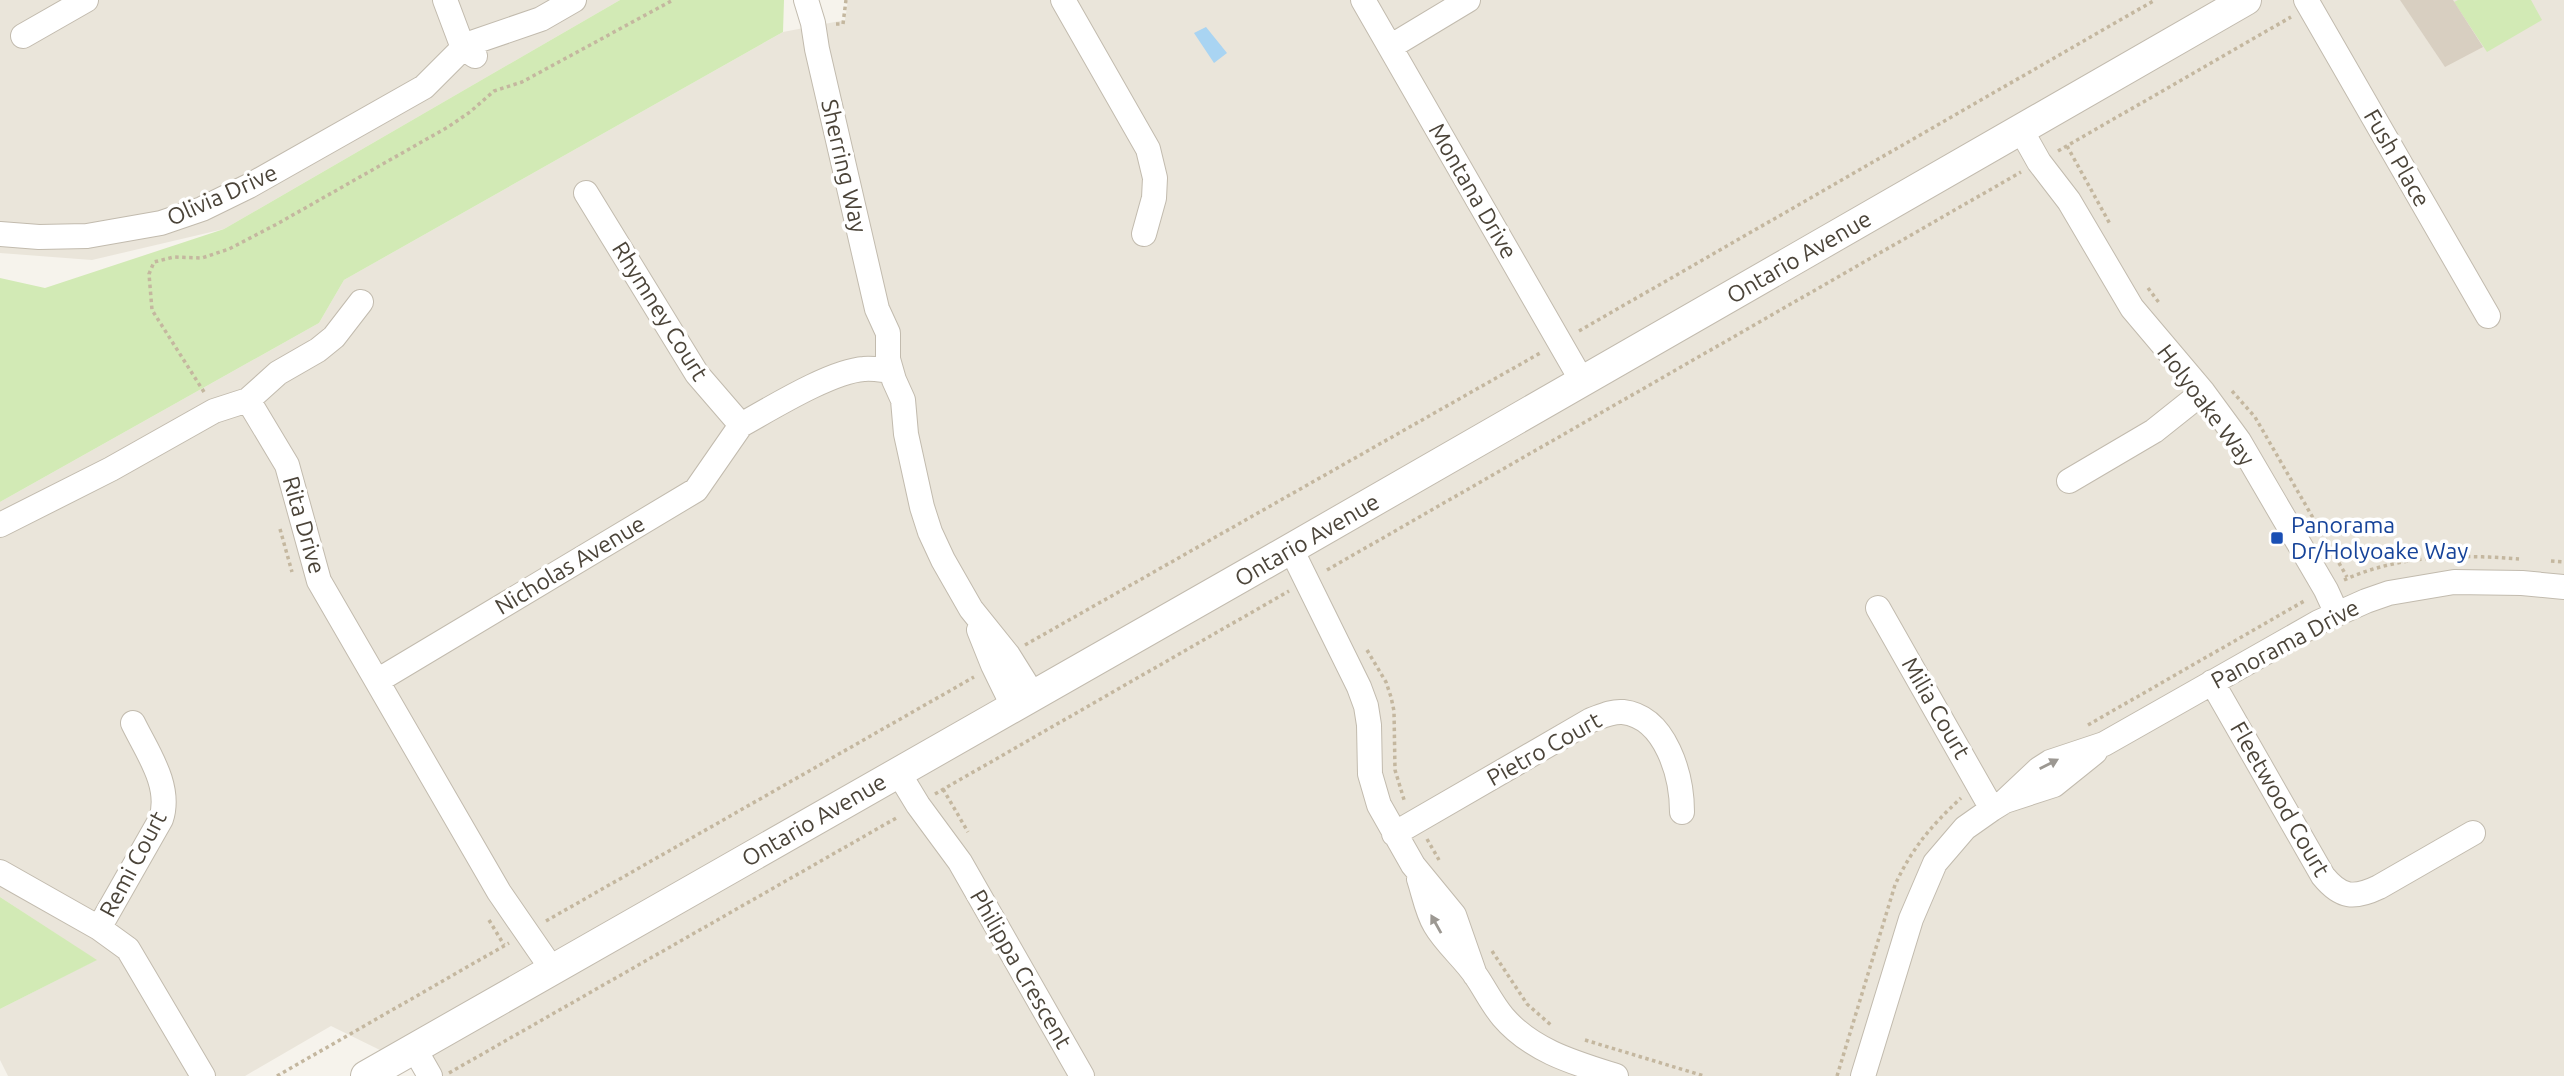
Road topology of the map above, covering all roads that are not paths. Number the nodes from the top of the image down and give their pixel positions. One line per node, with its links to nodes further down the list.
1 (86, 0): 10 (street)
2 (445, 0): 12 (street)
3 (575, 0): 12 (street, Olivia Drive)
4 (1063, 0): 16 (street)
5 (1363, 0): 11 (street, Montana Drive)
6 (1468, 0): 11 (street)
7 (2246, 0): 13 (street, Ontario Avenue)
8 (2302, 7): 18 (street, Fush Place)
9 (813, 8): 19 (street, Sherring Way)
10 (23, 36)
11 (1390, 47): 20 (street, Montana Drive)
12 (471, 48): 15 (street, Olivia Drive)
13 (2026, 127): 20 (street, Ontario Avenue); 21 (street, Holyoake Way)
14 (586, 193): 23 (street, Rhymney Court)
15 (0, 234)
16 (1143, 234)
17 (361, 302): 22 (street)
18 (2488, 316)
19 (880, 373): 23 (street); 32 (street, Sherring Way)
20 (1582, 381): 26 (street, Ontario Avenue)
21 (2203, 392): 24 (street); 29 (street, Holyoake Way)
22 (248, 400): 25 (street); 30 (street, Rita Drive)
23 (741, 425): 30 (street, Nicholas Avenue)
24 (2069, 481)
25 (0, 525)
26 (1282, 554): 32 (street, Ontario Avenue); 38 (street)
27 (2564, 587): 29 (street, Panorama Drive)
28 (1878, 608): 35 (street, Milia Court)
29 (2337, 614): 31 (street, Panorama Drive)
30 (377, 681): 41 (street, Rita Drive)
31 (2213, 682): 35 (street, Panorama Drive); 37 (street, Fleetwood Court)
32 (1023, 700): 34 (street, Ontario Avenue)
33 (134, 723): 40 (street, Remi Court)
34 (905, 767): 41 (street, Ontario Avenue); 47 (street, Philippa Crescent)
35 (1999, 805): 49 (street, Panorama Drive)
36 (1682, 812): 38 (street, Pietro Court)
37 (2473, 833)
38 (1394, 834): 43 (street)
39 (0, 872): 40 (street)
40 (99, 928): 44 (street)
41 (545, 973): 42 (street, Ontario Avenue)
42 (407, 1061): 45 (street, Ontario Avenue); 46 (street)
43 (1585, 1071): 48 (street)
44 (200, 1074)
45 (366, 1076)
46 (430, 1076)
47 (1082, 1076)
48 (1616, 1076)
49 (1863, 1076)

